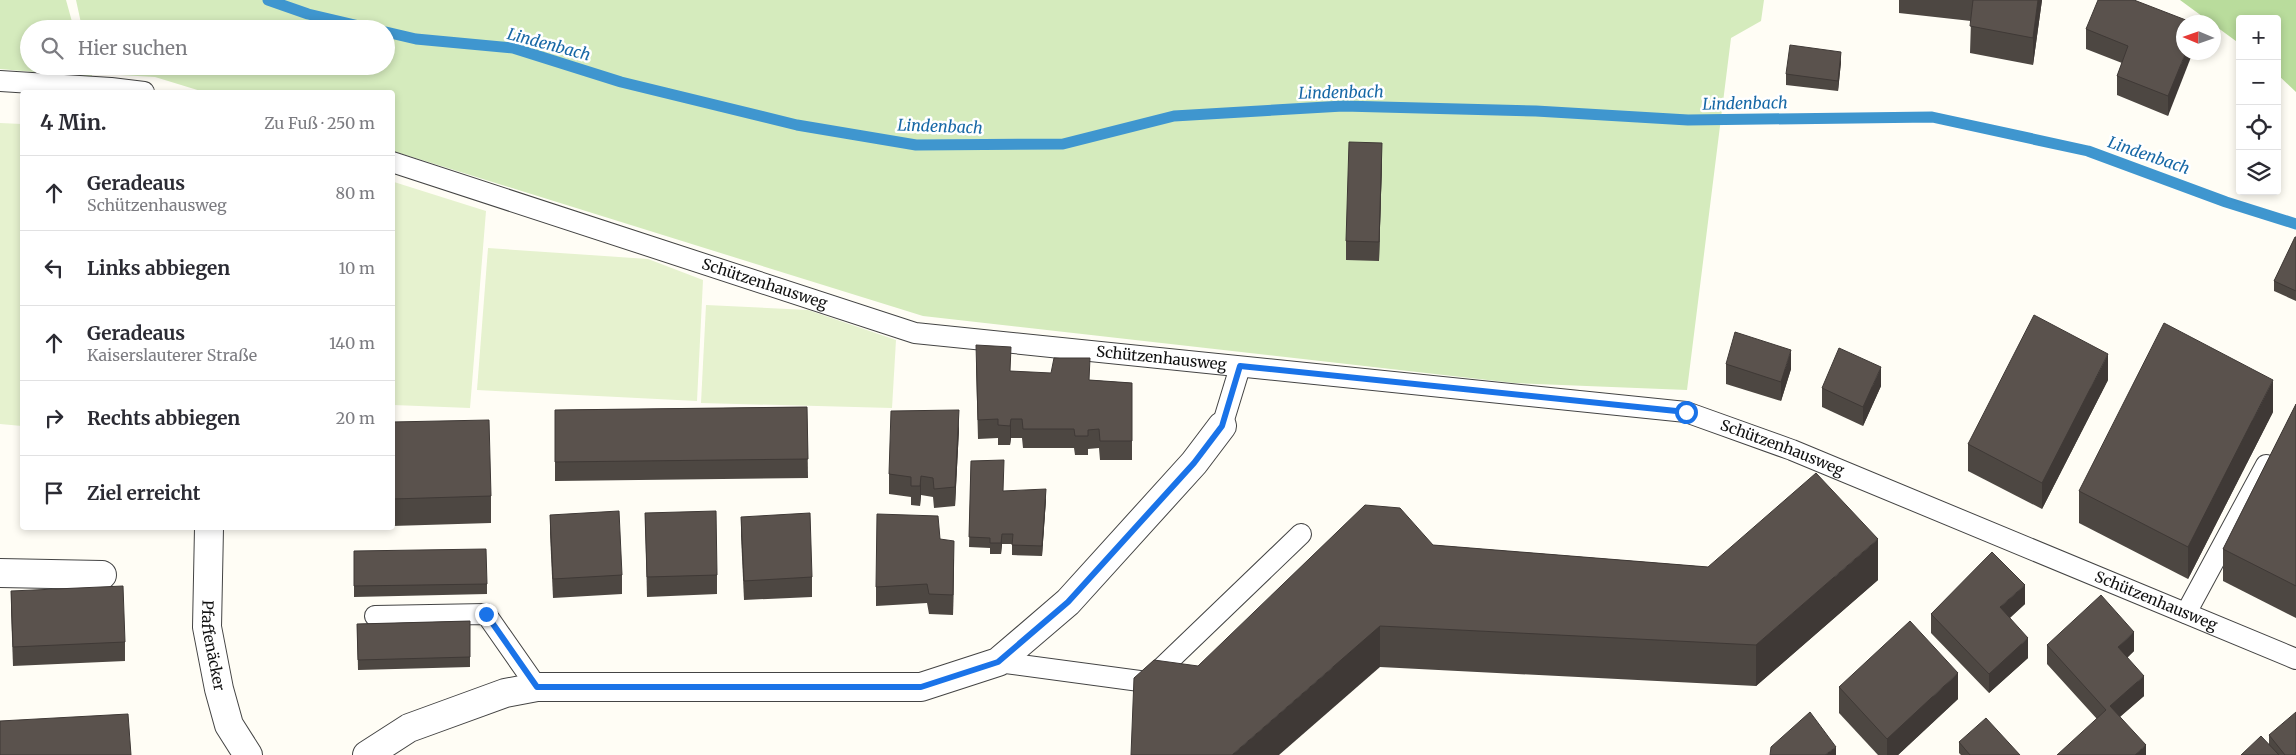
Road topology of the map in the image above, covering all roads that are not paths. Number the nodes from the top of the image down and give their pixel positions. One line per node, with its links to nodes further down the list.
1 (0, 81): 2 (lane)
2 (128, 90)
3 (395, 163): 4 (lane, Schützenhausweg)
4 (1240, 366): 5 (lane); 11 (lane, Schützenhausweg)
5 (1222, 426): 14 (street)
6 (2273, 451): 11 (lane)
7 (209, 530): 16 (street, Pfaffenäcker)
8 (1300, 534): 14 (lane)
9 (0, 572): 10 (street)
10 (102, 575)
11 (2186, 612): 13 (lane, Schützenhausweg)
12 (375, 616): 15 (lane)
13 (2296, 659)
14 (998, 662): 15 (street)
15 (537, 687): 17 (street)
16 (248, 755)
17 (367, 755)

